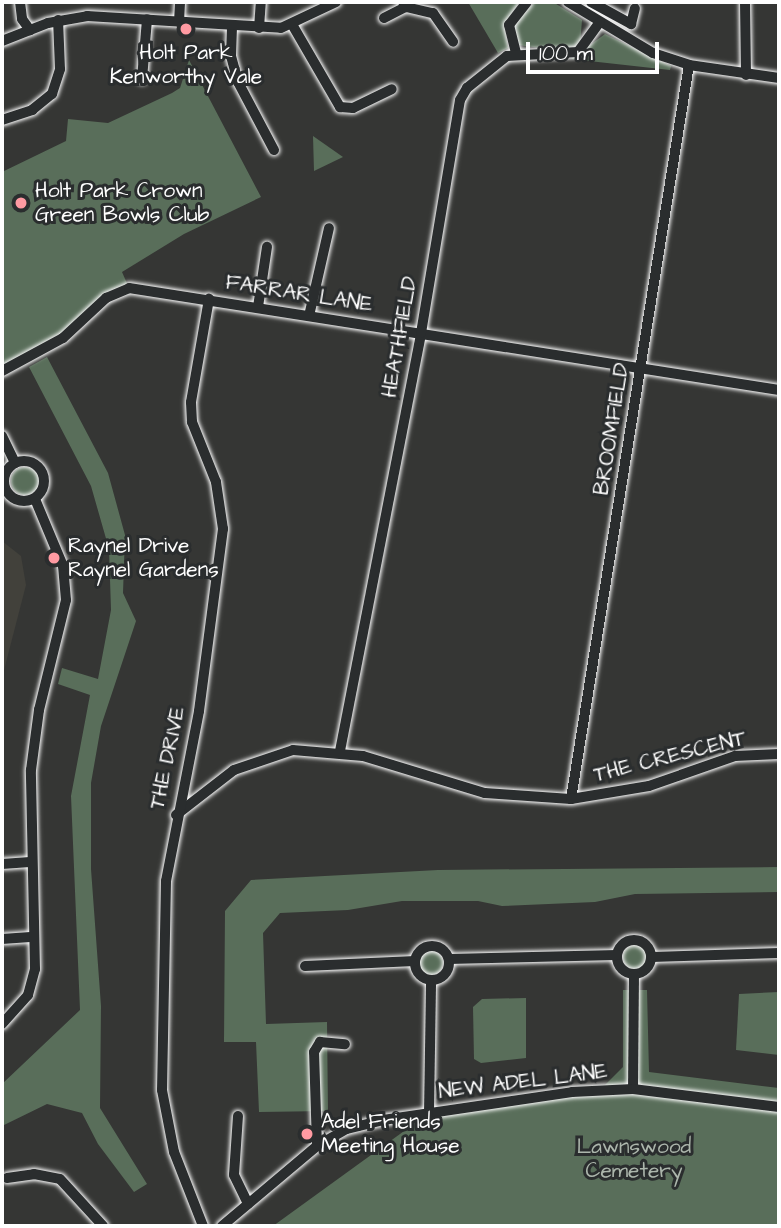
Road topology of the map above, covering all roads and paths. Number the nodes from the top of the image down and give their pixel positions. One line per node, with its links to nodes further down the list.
1 (20, 2): 21 (street)
2 (99, 2): 12 (street)
3 (180, 2): 16 (street)
4 (261, 2): 20 (street)
5 (336, 2): 18 (street)
6 (527, 2): 24 (street)
7 (568, 2): 17 (street)
8 (591, 2): 11 (street)
9 (745, 2): 26 (street)
10 (404, 4): 14 (street); 23 (street)
11 (635, 8)
12 (98, 16): 13 (street); 15 (street)
13 (147, 19): 16 (street); 28 (street)
14 (384, 19)
15 (58, 20): 21 (street); 30 (street)
16 (179, 22): 19 (street)
17 (600, 22): 24 (street); 25 (street)
18 (293, 26): 20 (street); 29 (street)
19 (232, 27): 20 (street); 31 (street)
20 (259, 29)
21 (30, 30): 22 (street)
22 (2, 41)
23 (453, 42)
24 (516, 53): 37 (street, HEATHFIELD)
25 (689, 65): 26 (street); 38 (street, BROOMFIELD)
26 (746, 75): 27 (street)
27 (779, 78)
28 (142, 79)
29 (392, 89)
30 (2, 120)
31 (274, 150)
32 (329, 228): 36 (street)
33 (267, 247): 35 (street)
34 (209, 299): 35 (street, FARRAR LANE); 39 (street, FARRAR LANE); 47 (street, THE DRIVE)
35 (258, 307): 36 (street, FARRAR LANE)
36 (309, 316): 37 (street, FARRAR LANE)
37 (421, 333): 38 (street, FARRAR LANE); 45 (street, HEATHFIELD)
38 (642, 368): 40 (street, FARRAR LANE); 49 (street, BROOMFIELD)
39 (2, 371)
40 (779, 390)
41 (2, 436): 42 (street)
42 (15, 463): 43 (street); 44 (street)
43 (4, 491): 44 (street)
44 (34, 499): 51 (street)
45 (340, 751): 48 (street, THE CRESCENT); 49 (street, THE CRESCENT)
46 (779, 754): 49 (street, THE CRESCENT)
47 (185, 775): 48 (street); 50 (street, THE DRIVE)
48 (203, 792): 50 (street, THE CRESCENT)
49 (571, 799)
50 (176, 816): 73 (street, THE DRIVE)
51 (30, 862): 52 (street); 53 (street)
52 (2, 864)
53 (34, 937): 54 (street); 63 (street)
54 (2, 939)
55 (779, 953): 57 (street)
56 (617, 955): 57 (street); 58 (street); 61 (street)
57 (652, 957): 61 (street)
58 (449, 959): 59 (street); 62 (street)
59 (415, 961): 60 (street); 62 (street)
60 (305, 966)
61 (634, 974): 65 (street)
62 (431, 980): 67 (street)
63 (2, 1024)
64 (345, 1044): 69 (street)
65 (633, 1089): 66 (street, NEW ADEL LANE); 67 (street, NEW ADEL LANE)
66 (779, 1107)
67 (429, 1113): 69 (street, NEW ADEL LANE)
68 (238, 1116): 71 (street)
69 (317, 1146): 71 (street, NEW ADEL LANE)
70 (7, 1178): 72 (street)
71 (248, 1204): 74 (street, NEW ADEL LANE)
72 (103, 1226)
73 (203, 1226)
74 (222, 1226)

